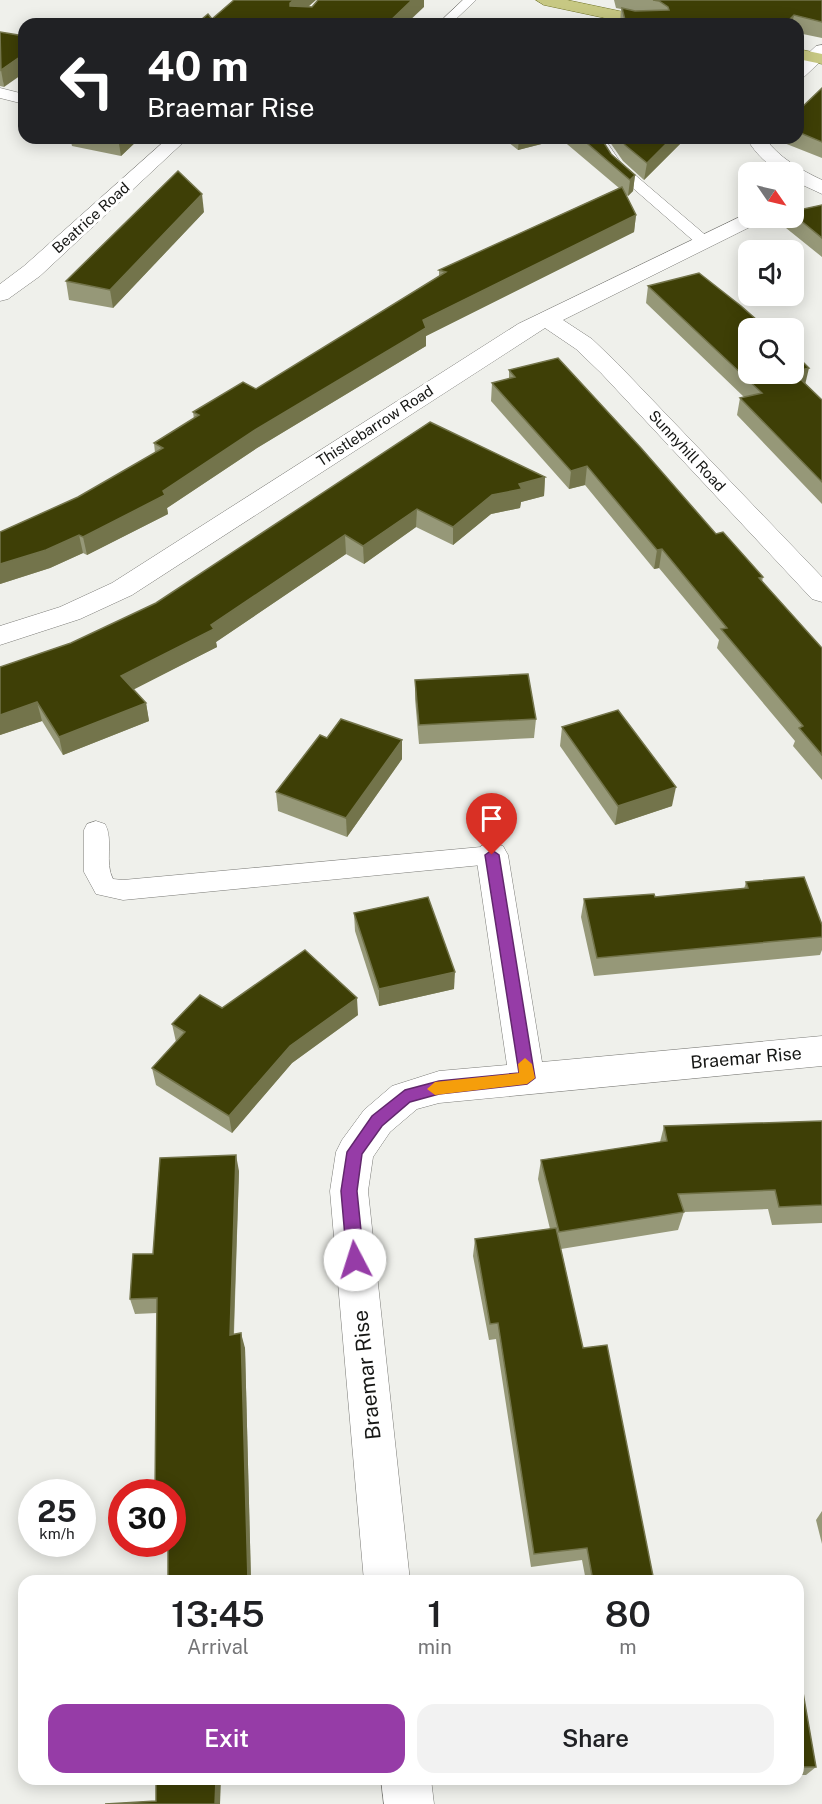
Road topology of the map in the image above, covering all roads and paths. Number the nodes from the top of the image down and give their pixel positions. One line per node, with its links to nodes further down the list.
1 (470, 0): 4 (lane)
2 (544, 0): 3 (main road)
3 (591, 5): 5 (main road)
4 (450, 18)
5 (636, 18)
6 (814, 55): 7 (street)
7 (804, 66)
8 (0, 93): 9 (street)
9 (18, 98)
10 (172, 144): 19 (street, Beatrice Road)
11 (601, 144): 18 (lane)
12 (759, 144): 13 (street)
13 (778, 162)
14 (804, 178): 15 (street)
15 (821, 187): 16 (street)
16 (804, 195)
17 (738, 225): 18 (street, Thistlebarrow Road)
18 (703, 241): 20 (street, Thistlebarrow Road)
19 (0, 294)
20 (545, 318): 21 (street, Sunnyhill Road); 22 (street, Thistlebarrow Road)
21 (822, 593)
22 (0, 636)
23 (96, 830): 24 (lane)
24 (492, 855): 26 (street)
25 (822, 1051): 26 (street, Braemar Rise)
26 (527, 1078): 27 (street, Braemar Rise)
27 (386, 1575)
28 (407, 1785): 29 (street)
29 (409, 1804)

